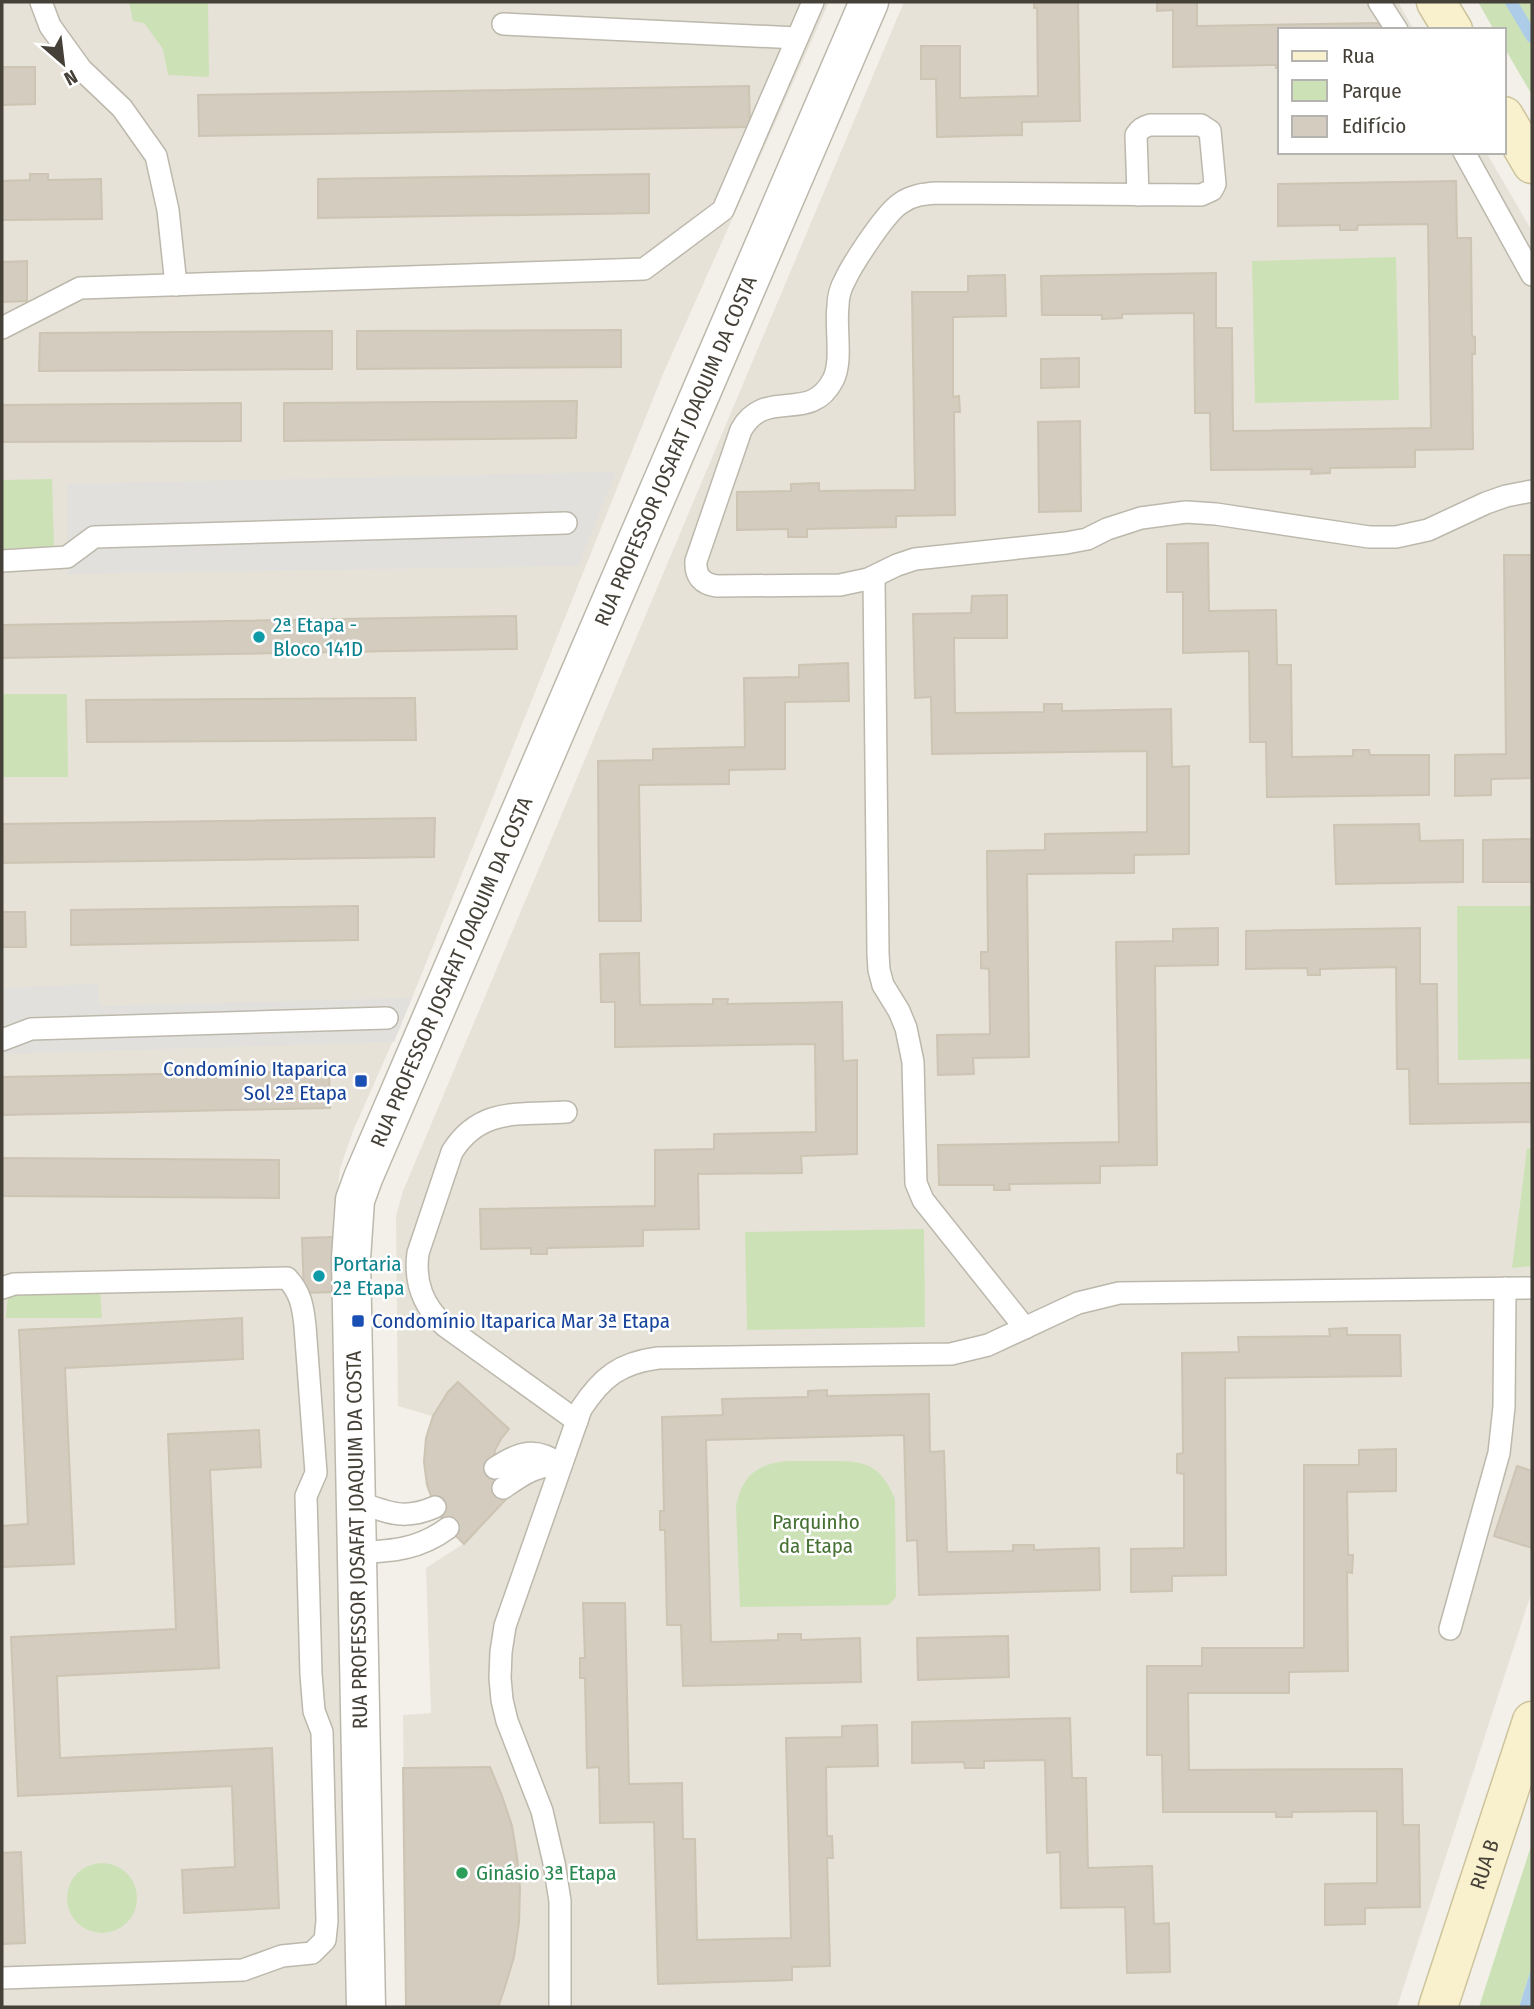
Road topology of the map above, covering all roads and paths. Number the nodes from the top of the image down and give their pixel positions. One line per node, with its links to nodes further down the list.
1 (41, 2): 15 (lane)
2 (813, 2): 9 (lane)
3 (869, 2): 32 (street, RUA PROFESSOR JOSAFAT JOAQUIM DA COSTA)
4 (1379, 2): 7 (lane)
5 (1436, 2): 8 (main road)
6 (503, 24): 9 (lane)
7 (1396, 28)
8 (1452, 28)
9 (797, 38): 15 (lane)
10 (1506, 119): 12 (main road)
11 (1465, 154): 14 (lane)
12 (1532, 164)
13 (1139, 195): 13 (lane); 20 (lane)
14 (1532, 275)
15 (176, 285): 16 (lane)
16 (2, 328)
17 (1532, 491): 20 (lane)
18 (566, 523): 19 (lane)
19 (2, 561)
20 (874, 577): 27 (lane)
21 (387, 1018): 22 (lane)
22 (2, 1040)
23 (566, 1112): 28 (lane)
24 (2, 1288): 38 (lane)
25 (1505, 1288): 26 (lane); 27 (lane); 36 (lane)
26 (1532, 1288)
27 (1025, 1328): 28 (lane)
28 (577, 1421): 29 (lane)
29 (561, 1465): 30 (lane); 31 (lane); 40 (lane)
30 (495, 1468)
31 (503, 1488)
32 (356, 1501): 33 (lane); 35 (street, RUA PROFESSOR JOSAFAT JOAQUIM DA COSTA)
33 (435, 1507)
34 (448, 1528): 35 (lane)
35 (356, 1553): 39 (street, RUA PROFESSOR JOSAFAT JOAQUIM DA COSTA)
36 (1450, 1629)
37 (1532, 1721): 41 (main road, RUA B)
38 (2, 1978)
39 (366, 2007)
40 (560, 2007)
41 (1438, 2007)

